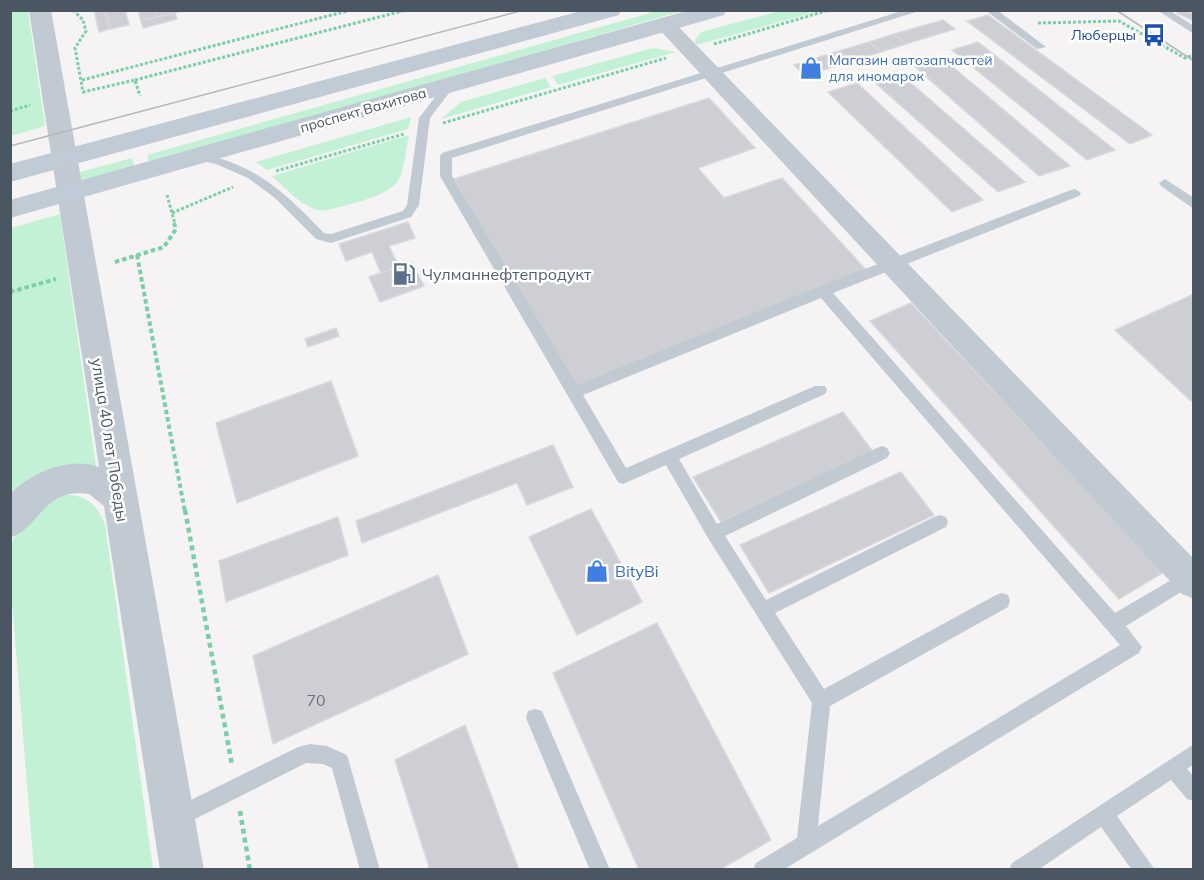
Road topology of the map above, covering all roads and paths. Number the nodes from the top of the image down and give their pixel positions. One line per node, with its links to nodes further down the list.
1 (40, 10): 27 (street, улица 40 лет Победы)
2 (73, 10): 18 (path)
3 (351, 10): 18 (path)
4 (406, 10): 19 (path)
5 (611, 10): 27 (main road, проспект Вахитова)
6 (716, 10): 12 (main road, проспект Вахитова)
7 (829, 10): 15 (path)
8 (917, 10): 17 (lane)
9 (990, 10): 11 (lane)
10 (1162, 10): 13 (lane)
11 (1008, 23): 14 (lane); 16 (path)
12 (666, 24): 15 (street); 20 (main road, проспект Вахитова)
13 (1194, 31)
14 (1041, 47)
15 (691, 50): 17 (street); 24 (path)
16 (1194, 55)
17 (711, 74): 37 (street); 42 (lane)
18 (82, 80): 19 (path)
19 (135, 80): 21 (path)
20 (450, 85): 24 (lane); 25 (main road, проспект Вахитова)
21 (140, 96)
22 (33, 105): 23 (path)
23 (10, 111)
24 (423, 128): 28 (path); 28 (lane)
25 (198, 156): 27 (main road, проспект Вахитова); 28 (lane)
26 (10, 173): 27 (main road, проспект Вахитова)
27 (69, 175): 33 (main road, проспект Вахитова); 45 (street, улица 40 лет Победы)
28 (257, 177): 34 (path)
29 (1164, 183): 32 (lane)
30 (1074, 193): 37 (lane)
31 (167, 195): 34 (path)
32 (1194, 205)
33 (10, 208)
34 (172, 213): 35 (path)
35 (137, 255): 36 (path); 57 (path)
36 (115, 262)
37 (891, 264): 39 (lane); 49 (street)
38 (59, 278): 40 (path)
39 (823, 291): 42 (lane); 52 (lane)
40 (10, 292)
41 (820, 390): 44 (lane)
42 (573, 393): 44 (lane)
43 (882, 453): 48 (lane)
44 (670, 457): 48 (lane)
45 (118, 496): 46 (street); 60 (street, улица 40 лет Победы)
46 (10, 522)
47 (940, 522): 51 (lane)
48 (714, 533): 51 (lane)
49 (1191, 581): 52 (lane)
50 (1002, 601): 53 (lane)
51 (764, 610): 53 (lane)
52 (1113, 624): 61 (lane)
53 (821, 701): 61 (lane)
54 (535, 718): 66 (lane)
55 (1194, 753): 56 (lane)
56 (1173, 767): 58 (lane); 59 (lane)
57 (236, 788): 60 (lane); 64 (path); 65 (lane)
58 (1194, 792)
59 (1103, 814): 62 (lane); 68 (lane)
60 (173, 820): 63 (street, улица 40 лет Победы)
61 (806, 844): 67 (lane)
62 (1027, 867)
63 (182, 870)
64 (250, 870)
65 (370, 870)
66 (600, 870)
67 (763, 870)
68 (1144, 870)

